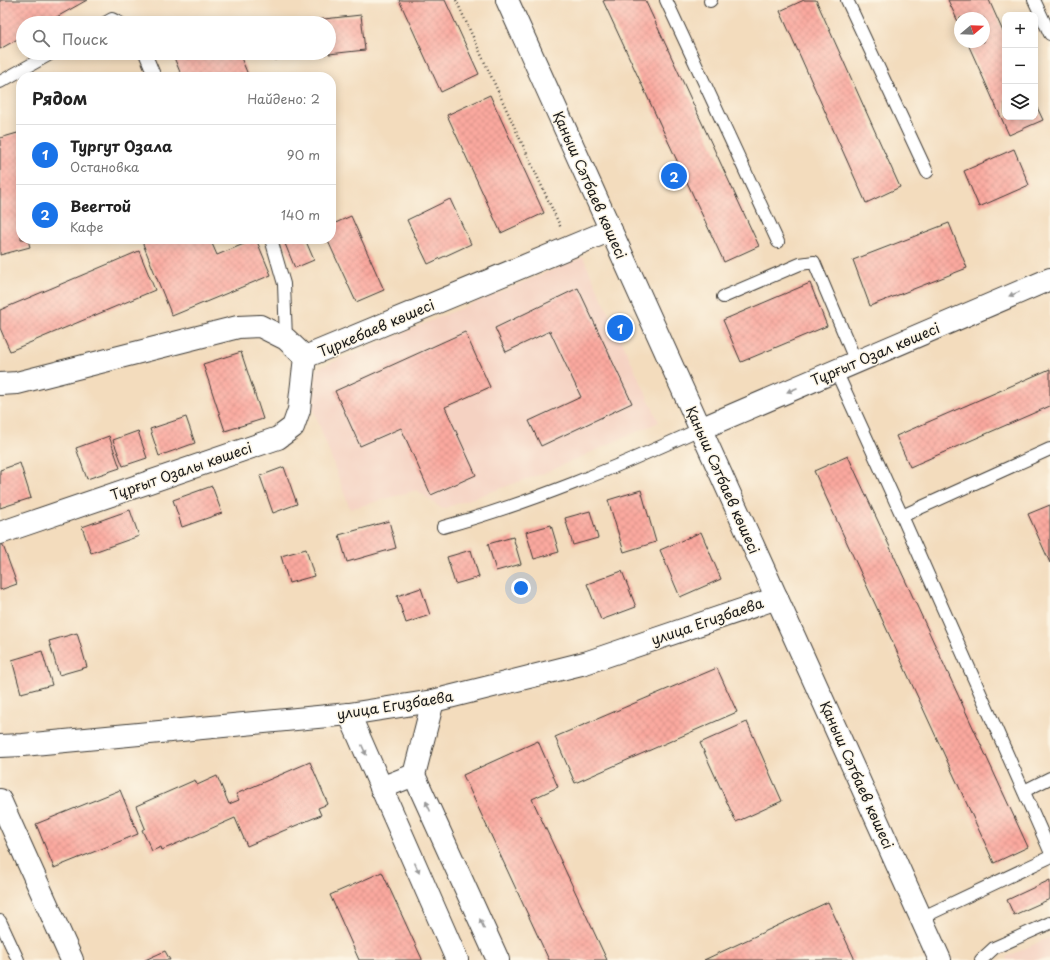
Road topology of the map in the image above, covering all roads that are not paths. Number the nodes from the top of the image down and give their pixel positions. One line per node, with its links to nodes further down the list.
1 (508, 0): 13 (street, Қаныш Сәтбаев көшесі)
2 (666, 0): 14 (lane)
3 (847, 0): 12 (lane)
4 (1034, 0): 5 (lane)
5 (1050, 34)
6 (39, 60): 8 (lane)
7 (148, 60): 9 (lane)
8 (18, 72)
9 (152, 72)
10 (16, 73): 11 (lane)
11 (0, 82)
12 (927, 172)
13 (611, 230): 19 (street, Түркебаев көшесі); 23 (street, Қаныш Сәтбаев көшесі)
14 (778, 242)
15 (272, 244): 18 (lane)
16 (1050, 279): 20 (street, Тұрғыт Озал көшесі, one-way to 20)
17 (723, 297): 20 (lane)
18 (286, 340): 19 (street, Түркебаев көшесі); 22 (street, Түркебаев көшесі)
19 (305, 357): 27 (street, Тұрғыт Озалы көшесі)
20 (856, 362): 21 (street, Тұрғыт Озал көшесі)
21 (836, 371): 23 (street, Тұрғыт Озал көшесі, one-way to 23); 25 (lane)
22 (0, 384)
23 (700, 429): 26 (lane); 28 (street, Қаныш Сәтбаев көшесі)
24 (1050, 449): 25 (lane)
25 (902, 516): 35 (lane)
26 (442, 527)
27 (0, 533)
28 (777, 598): 29 (street, улица Егизбаева); 39 (street, Қаныш Сәтбаев көшесі)
29 (433, 701): 30 (street, улица Егизбаева); 32 (street)
30 (348, 714): 31 (street, улица Егизбаева); 34 (street, one-way to 34)
31 (0, 746)
32 (414, 775): 34 (street); 45 (street, one-way to 32)
33 (1050, 778): 35 (lane)
34 (381, 788): 44 (street, one-way to 44)
35 (1024, 791): 37 (lane)
36 (0, 800): 43 (street)
37 (1050, 851)
38 (1050, 857): 39 (lane)
39 (921, 918): 46 (street, Қаныш Сәтбаев көшесі)
40 (0, 921): 42 (lane)
41 (1050, 923): 47 (lane)
42 (18, 960)
43 (72, 960)
44 (457, 960)
45 (498, 960)
46 (940, 960)
47 (980, 960)

